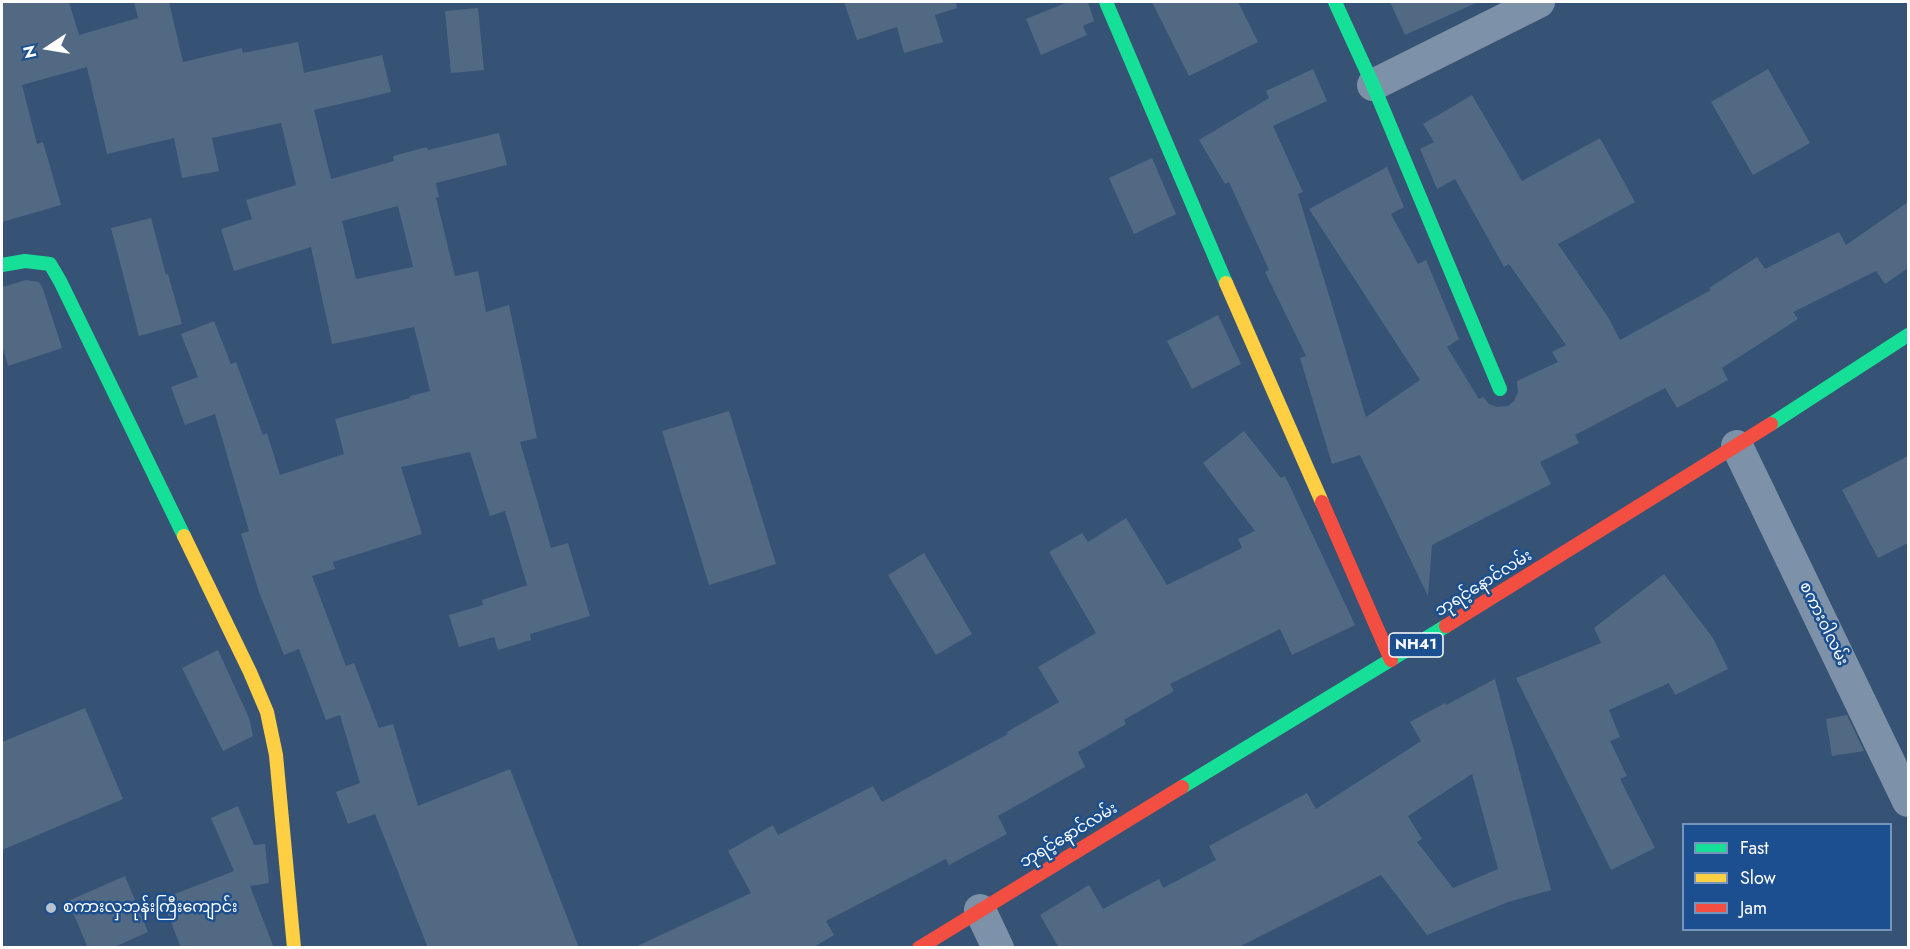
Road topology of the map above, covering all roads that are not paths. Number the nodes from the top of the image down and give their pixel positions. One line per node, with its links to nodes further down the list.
1 (1106, 2): 9 (main road)
2 (1335, 2): 4 (main road)
3 (1539, 2): 4 (street)
4 (1373, 85): 7 (main road)
5 (2, 265): 12 (main road)
6 (1908, 335): 8 (main road, ဘုရင့်နောင်လမ်း / NH41)
7 (1500, 389)
8 (1737, 446): 9 (main road, ဘုရင့်နောင်လမ်း / NH41); 10 (street, စကားဝါလမ်း)
9 (1391, 660): 11 (main road, ဘုရင့်နောင်လမ်း / NH41)
10 (1908, 801)
11 (980, 910): 13 (main road, ဘုရင့်နောင်လမ်း / NH41); 14 (street)
12 (294, 948)
13 (919, 948)
14 (998, 948)

